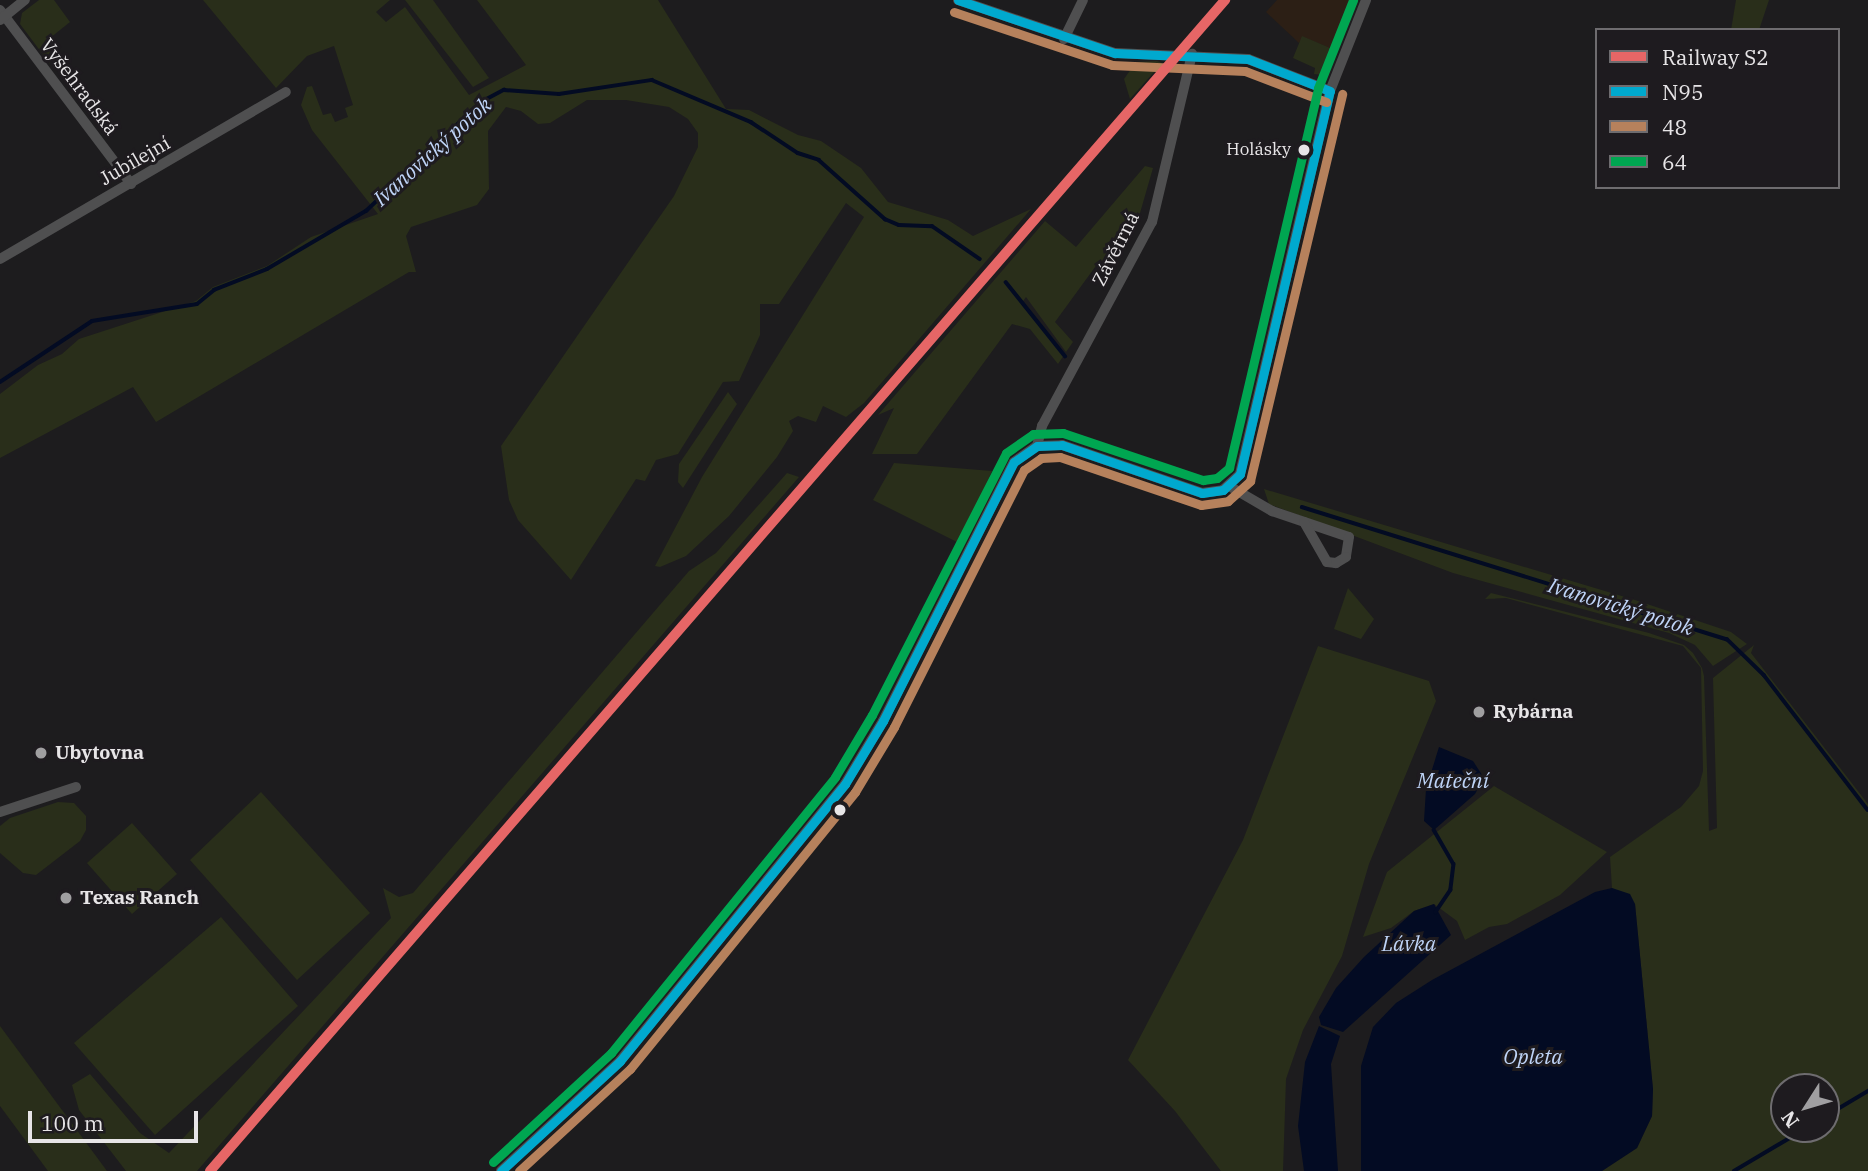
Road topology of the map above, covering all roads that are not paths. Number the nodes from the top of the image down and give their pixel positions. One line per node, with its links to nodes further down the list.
1 (25, 0): 5 (street)
2 (958, 0): 6 (street)
3 (1083, 0): 6 (street)
4 (1366, 0): 8 (street)
5 (2, 15): 10 (street, Vyšehradská)
6 (1064, 39): 7 (street)
7 (1192, 54): 8 (street); 12 (street, Závětrná)
8 (1330, 91): 13 (street)
9 (286, 92): 10 (street, Jubilejní)
10 (131, 184): 11 (street, Jubilejní)
11 (0, 259)
12 (1037, 446): 13 (street); 17 (street)
13 (1229, 486): 14 (street)
14 (1304, 522): 14 (street)
15 (76, 787): 16 (street)
16 (0, 812)
17 (501, 1171)

